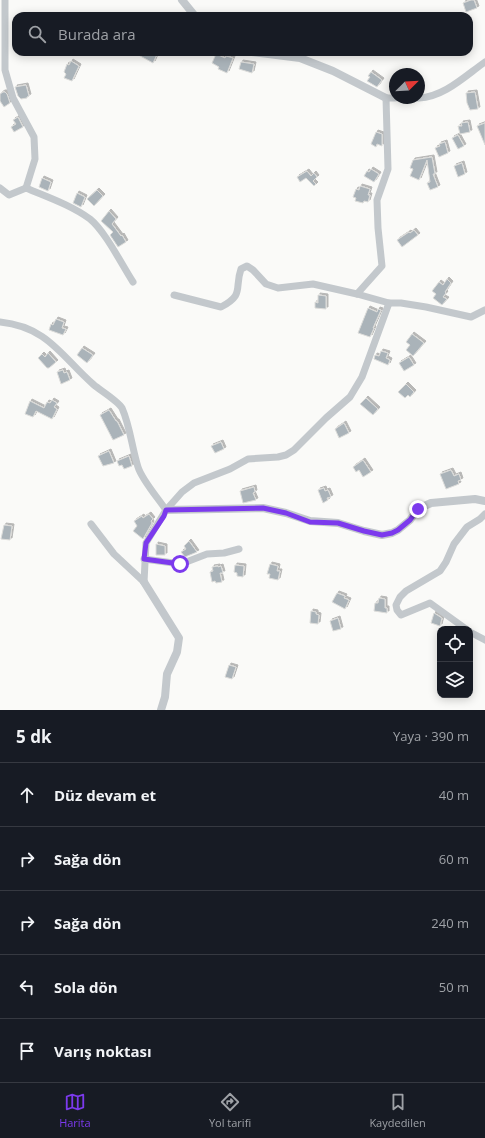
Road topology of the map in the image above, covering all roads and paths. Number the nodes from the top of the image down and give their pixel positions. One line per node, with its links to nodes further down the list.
1 (5, 0): 9 (street)
2 (182, 0): 3 (street)
3 (192, 12)
4 (284, 56): 6 (street)
5 (485, 62): 7 (street)
6 (386, 98): 11 (street)
7 (425, 98)
8 (0, 188): 9 (street)
9 (26, 188): 10 (street)
10 (133, 282)
11 (357, 294): 12 (street); 13 (street)
12 (174, 295)
13 (389, 304): 14 (street); 17 (street)
14 (485, 310)
15 (0, 322): 17 (street)
16 (485, 501): 17 (street)
17 (166, 510): 21 (street)
18 (485, 514): 23 (street)
19 (91, 524): 22 (street)
20 (239, 549): 21 (street)
21 (144, 559): 22 (street)
22 (144, 582): 26 (street)
23 (462, 626)
24 (473, 634): 25 (street)
25 (485, 640)
26 (161, 710)

